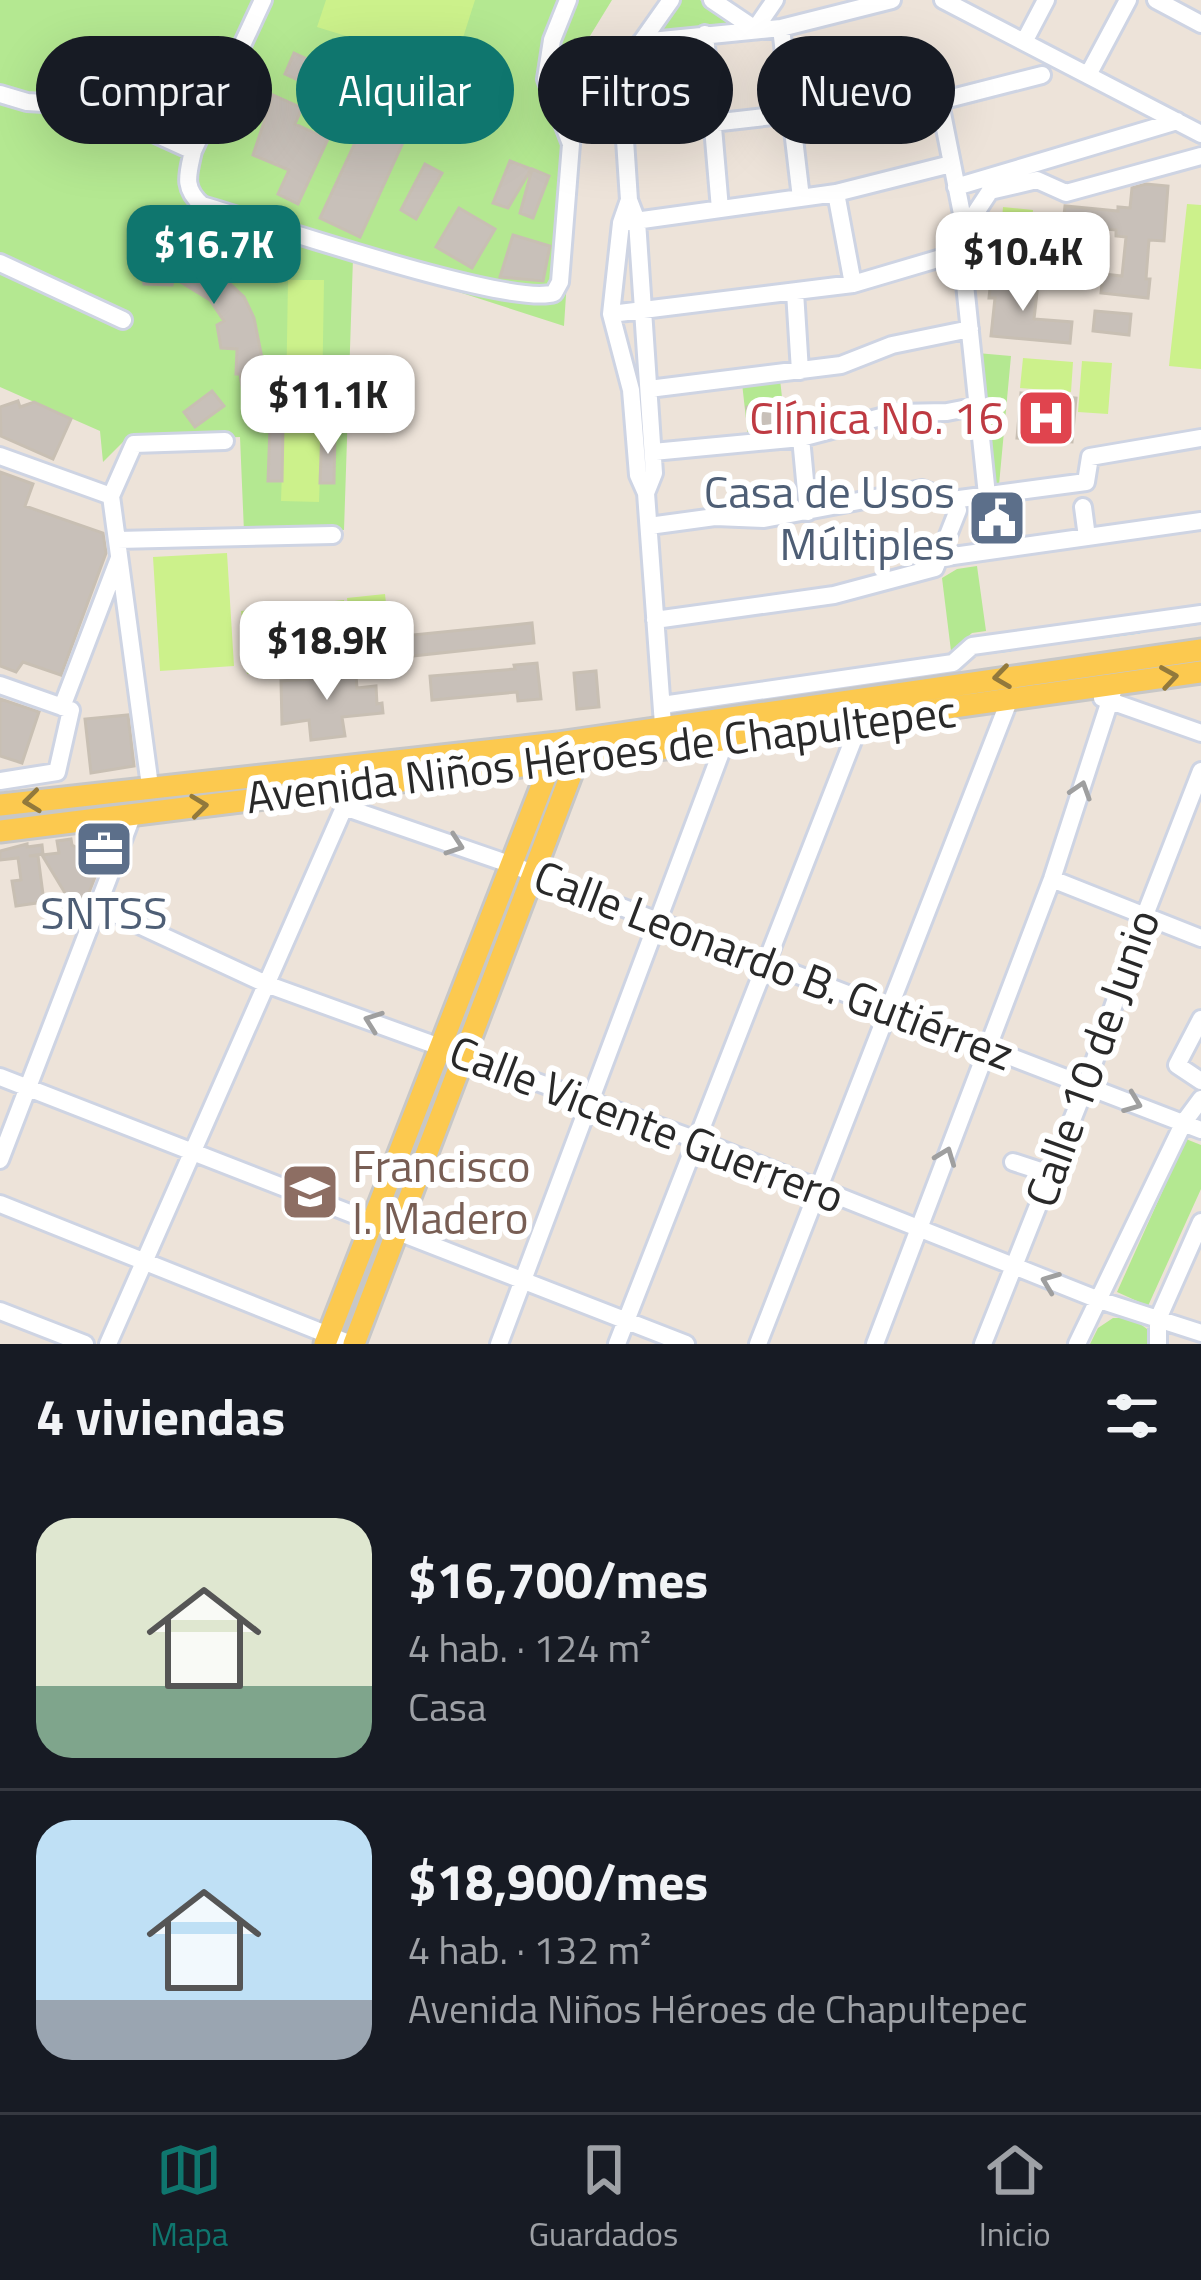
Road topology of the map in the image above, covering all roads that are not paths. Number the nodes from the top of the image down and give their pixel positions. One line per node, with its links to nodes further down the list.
1 (263, 0): 29 (street)
2 (568, 0): 29 (street)
3 (670, 0): 15 (street)
4 (712, 0): 12 (street)
5 (775, 0): 12 (street)
6 (892, 0): 13 (street)
7 (943, 0): 18 (street)
8 (1046, 0): 18 (street)
9 (1128, 0): 20 (street)
10 (1156, 0): 11 (street)
11 (1201, 24)
12 (755, 28): 13 (street); 14 (street)
13 (781, 28): 17 (street)
14 (705, 34): 16 (street)
15 (645, 36)
16 (689, 36)
17 (782, 36)
18 (1024, 42): 20 (street)
19 (1042, 75): 22 (street)
20 (1088, 75): 23 (street)
21 (0, 94): 29 (street)
22 (955, 97)
23 (1177, 122): 24 (street); 31 (street)
24 (1201, 134)
25 (625, 144): 38 (street)
26 (714, 144): 37 (street)
27 (795, 144): 36 (street)
28 (948, 144): 32 (street)
29 (193, 151)
30 (1201, 156): 35 (street)
31 (1058, 160): 33 (street); 35 (street)
32 (951, 164): 33 (street); 34 (street)
33 (956, 187): 39 (street)
34 (836, 193): 36 (street); 41 (street)
35 (1066, 193): 39 (street)
36 (801, 198): 37 (street)
37 (720, 209): 38 (street)
38 (629, 222): 43 (street); 44 (street)
39 (963, 238): 41 (street); 46 (street)
40 (0, 263): 45 (street)
41 (854, 284): 42 (street)
42 (795, 292): 43 (street); 47 (street)
43 (643, 310): 44 (street); 48 (street)
44 (611, 314): 55 (street)
45 (123, 320)
46 (970, 329): 47 (street); 49 (street)
47 (800, 370): 48 (street)
48 (650, 389): 53 (street)
49 (978, 406): 50 (street); 56 (street)
50 (801, 438): 53 (street); 60 (street)
51 (1201, 438): 56 (street)
52 (225, 441): 57 (street)
53 (653, 452): 55 (street)
54 (0, 456): 57 (street)
55 (646, 493): 62 (street)
56 (988, 495): 58 (street)
57 (111, 496): 65 (street)
58 (952, 500): 60 (street); 66 (street)
59 (1083, 507): 64 (street)
60 (808, 512): 62 (street)
61 (1201, 521): 64 (street)
62 (649, 526): 68 (street)
63 (333, 535): 65 (street)
64 (1087, 537): 66 (street)
65 (118, 549): 74 (street); 85 (street)
66 (940, 558): 68 (street)
67 (1201, 614): 76 (street)
68 (656, 620): 76 (street)
69 (1201, 650): 76 (main road, Avenida Niños Héroes de Chapultepec, one-way to 76)
70 (1201, 672): 72 (main road, Avenida Niños Héroes de Chapultepec, one-way to 70)
71 (0, 685): 74 (street)
72 (1112, 693): 73 (main road, Avenida Niños Héroes de Chapultepec); 77 (street); 93 (street, one-way to 72)
73 (1009, 700): 75 (main road, Avenida Niños Héroes de Chapultepec); 105 (street)
74 (62, 707): 81 (street)
75 (861, 720): 78 (main road, Avenida Niños Héroes de Chapultepec); 100 (street)
76 (663, 727): 78 (main road, Avenida Niños Héroes de Chapultepec); 79 (main road, Avenida Niños Héroes de Chapultepec); 80 (main road, Avenida Niños Héroes de Chapultepec)
77 (1201, 733)
78 (726, 739): 97 (street)
79 (555, 752): 80 (main road, Avenida Niños Héroes de Chapultepec); 85 (main road, Avenida Niños Héroes de Chapultepec); 86 (main road, Avenida Niños Héroes de Chapultepec); 90 (main road)
80 (577, 758): 91 (main road)
81 (60, 765): 83 (street); 84 (street)
82 (1201, 771): 96 (street, Calle 10 de Junio)
83 (0, 772)
84 (0, 781)
85 (150, 786): 87 (main road, Avenida Niños Héroes de Chapultepec, one-way to 87)
86 (349, 797): 88 (main road, Avenida Niños Héroes de Chapultepec, one-way to 86); 90 (street, Calle Leonardo B. Gutiérrez, one-way to 90); 102 (street)
87 (0, 805)
88 (133, 814): 89 (main road, Avenida Niños Héroes de Chapultepec); 95 (street)
89 (0, 831)
90 (512, 865): 91 (street, Calle Leonardo B. Gutiérrez); 99 (main road)
91 (534, 873): 94 (street, Calle Leonardo B. Gutiérrez); 101 (main road)
92 (598, 874): 94 (street)
93 (1052, 879): 96 (street); 108 (street)
94 (590, 895): 97 (street, Calle Leonardo B. Gutiérrez)
95 (98, 907): 102 (street, Calle Vicente Guerrero); 113 (street)
96 (1145, 915): 98 (street); 112 (street, Calle 10 de Junio)
97 (658, 922): 100 (street, Calle Leonardo B. Gutiérrez); 115 (street)
98 (1201, 938)
99 (476, 958): 101 (main road); 103 (main road)
100 (766, 963): 105 (street, Calle Leonardo B. Gutiérrez); 117 (street)
101 (498, 967): 104 (main road)
102 (266, 984): 107 (street, Calle Vicente Guerrero, one-way to 102); 118 (street)
103 (460, 1000): 104 (main road); 107 (main road)
104 (482, 1009): 109 (main road)
105 (887, 1009): 108 (street, Calle Leonardo B. Gutiérrez); 122 (street)
106 (1201, 1019): 111 (street)
107 (442, 1046): 109 (street, Calle Vicente Guerrero); 124 (main road)
108 (988, 1048): 112 (street, Calle Leonardo B. Gutiérrez); 126 (street, one-way to 108)
109 (465, 1054): 115 (street, Calle Vicente Guerrero); 127 (main road)
110 (0, 1078): 113 (street)
111 (1201, 1081)
112 (1086, 1085): 116 (street, Calle Leonardo B. Gutiérrez, one-way to 116); 121 (street, Calle 10 de Junio)
113 (28, 1088): 118 (street); 119 (street)
114 (1201, 1099): 116 (street)
115 (592, 1100): 117 (street, Calle Vicente Guerrero); 130 (street)
116 (1192, 1126): 131 (street)
117 (697, 1139): 122 (street, Calle Vicente Guerrero); 134 (street)
118 (193, 1152): 124 (street); 128 (street)
119 (0, 1160)
120 (1013, 1162): 121 (street)
121 (1050, 1174): 129 (street, Calle 10 de Junio)
122 (816, 1188): 126 (street, Calle Vicente Guerrero); 143 (street)
123 (0, 1204): 128 (street)
124 (373, 1221): 127 (street); 136 (main road)
125 (1201, 1222): 133 (street)
126 (919, 1228): 129 (street, Calle Vicente Guerrero); 144 (street)
127 (398, 1230): 130 (street); 139 (main road)
128 (144, 1262): 136 (street); 138 (street)
129 (1013, 1267): 131 (street, Calle Vicente Guerrero, one-way to 129); 145 (street, Calle 10 de Junio)
130 (525, 1280): 134 (street); 140 (street)
131 (1099, 1300): 133 (street, Calle Vicente Guerrero); 146 (street)
132 (0, 1311): 137 (street)
133 (1158, 1319): 135 (street, Calle Vicente Guerrero); 147 (street)
134 (626, 1321): 141 (street); 142 (street)
135 (1201, 1333)
136 (326, 1340): 139 (street)
137 (85, 1344)
138 (108, 1344)
139 (352, 1344)
140 (499, 1344)
141 (617, 1344)
142 (686, 1344)
143 (758, 1344)
144 (874, 1344)
145 (983, 1344)
146 (1077, 1344)
147 (1158, 1344)

